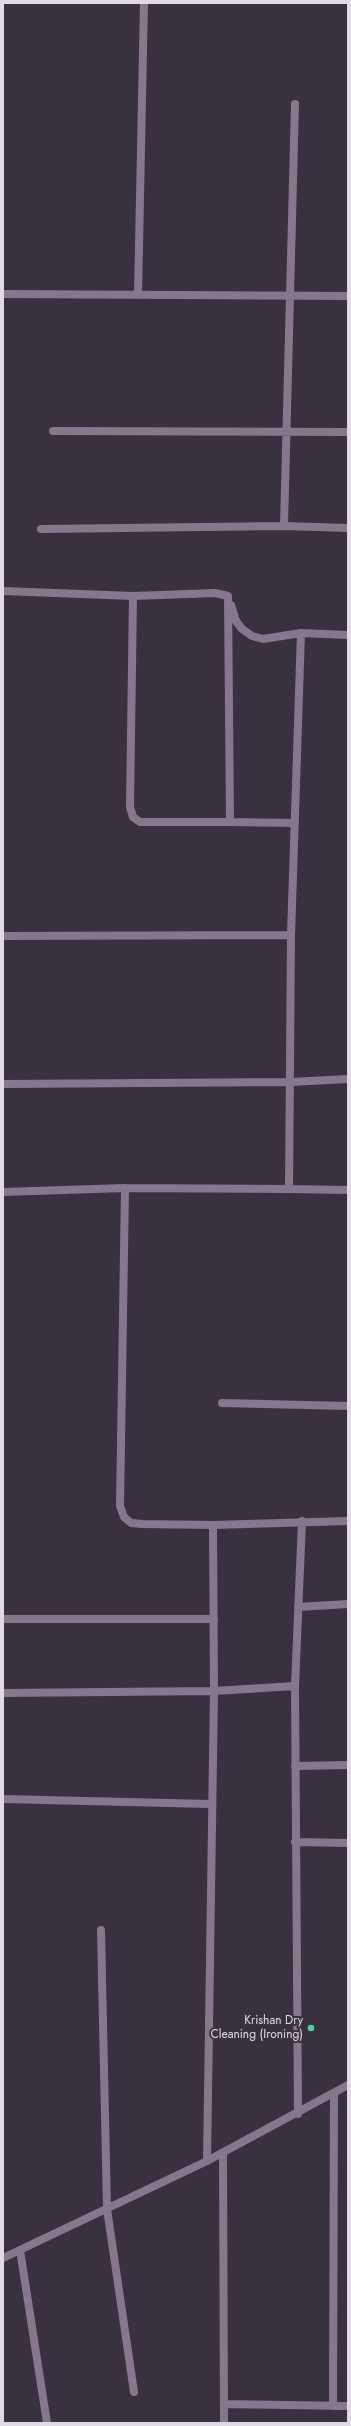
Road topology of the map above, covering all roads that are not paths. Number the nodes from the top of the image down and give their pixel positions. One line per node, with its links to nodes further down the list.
1 (144, 3): 4 (street)
2 (295, 104): 5 (street)
3 (3, 294): 4 (street)
4 (138, 294): 5 (street)
5 (289, 296): 6 (street); 9 (street)
6 (348, 296)
7 (53, 431): 9 (street)
8 (348, 432): 9 (street)
9 (285, 433): 10 (street)
10 (284, 526): 11 (street); 12 (street)
11 (348, 528)
12 (41, 529)
13 (3, 591): 14 (street)
14 (133, 596): 15 (street); 18 (street)
15 (228, 596): 16 (street); 18 (street)
16 (301, 633): 17 (street); 19 (street)
17 (348, 635)
18 (230, 822): 19 (street)
19 (295, 823): 20 (street)
20 (291, 935): 21 (street); 23 (street)
21 (3, 936)
22 (348, 1079): 23 (street)
23 (290, 1082): 24 (street); 26 (street)
24 (3, 1084)
25 (125, 1188): 26 (street); 28 (street); 33 (street)
26 (289, 1189): 27 (street)
27 (348, 1190)
28 (3, 1192)
29 (222, 1403): 30 (street)
30 (348, 1406)
31 (302, 1521): 32 (street); 33 (street); 35 (street)
32 (348, 1522)
33 (213, 1525): 37 (street)
34 (348, 1604): 35 (street)
35 (298, 1607): 38 (street)
36 (3, 1619): 37 (street)
37 (214, 1619): 39 (street)
38 (295, 1686): 39 (street); 42 (street)
39 (214, 1691): 40 (street); 44 (street)
40 (3, 1694)
41 (348, 1765): 42 (street)
42 (295, 1766): 45 (street)
43 (3, 1799): 44 (street)
44 (210, 1804): 52 (street)
45 (295, 1842): 46 (street); 50 (street)
46 (348, 1843)
47 (101, 1930): 53 (street)
48 (348, 2085): 49 (street)
49 (334, 2093): 50 (street); 58 (street)
50 (298, 2114): 51 (street)
51 (223, 2153): 52 (street); 57 (street)
52 (207, 2161): 53 (street)
53 (107, 2209): 54 (street); 56 (street)
54 (20, 2250): 55 (street); 60 (street)
55 (3, 2258)
56 (134, 2392)
57 (224, 2404): 58 (street); 61 (street)
58 (333, 2406): 59 (street)
59 (348, 2406)
60 (47, 2423)
61 (224, 2423)

